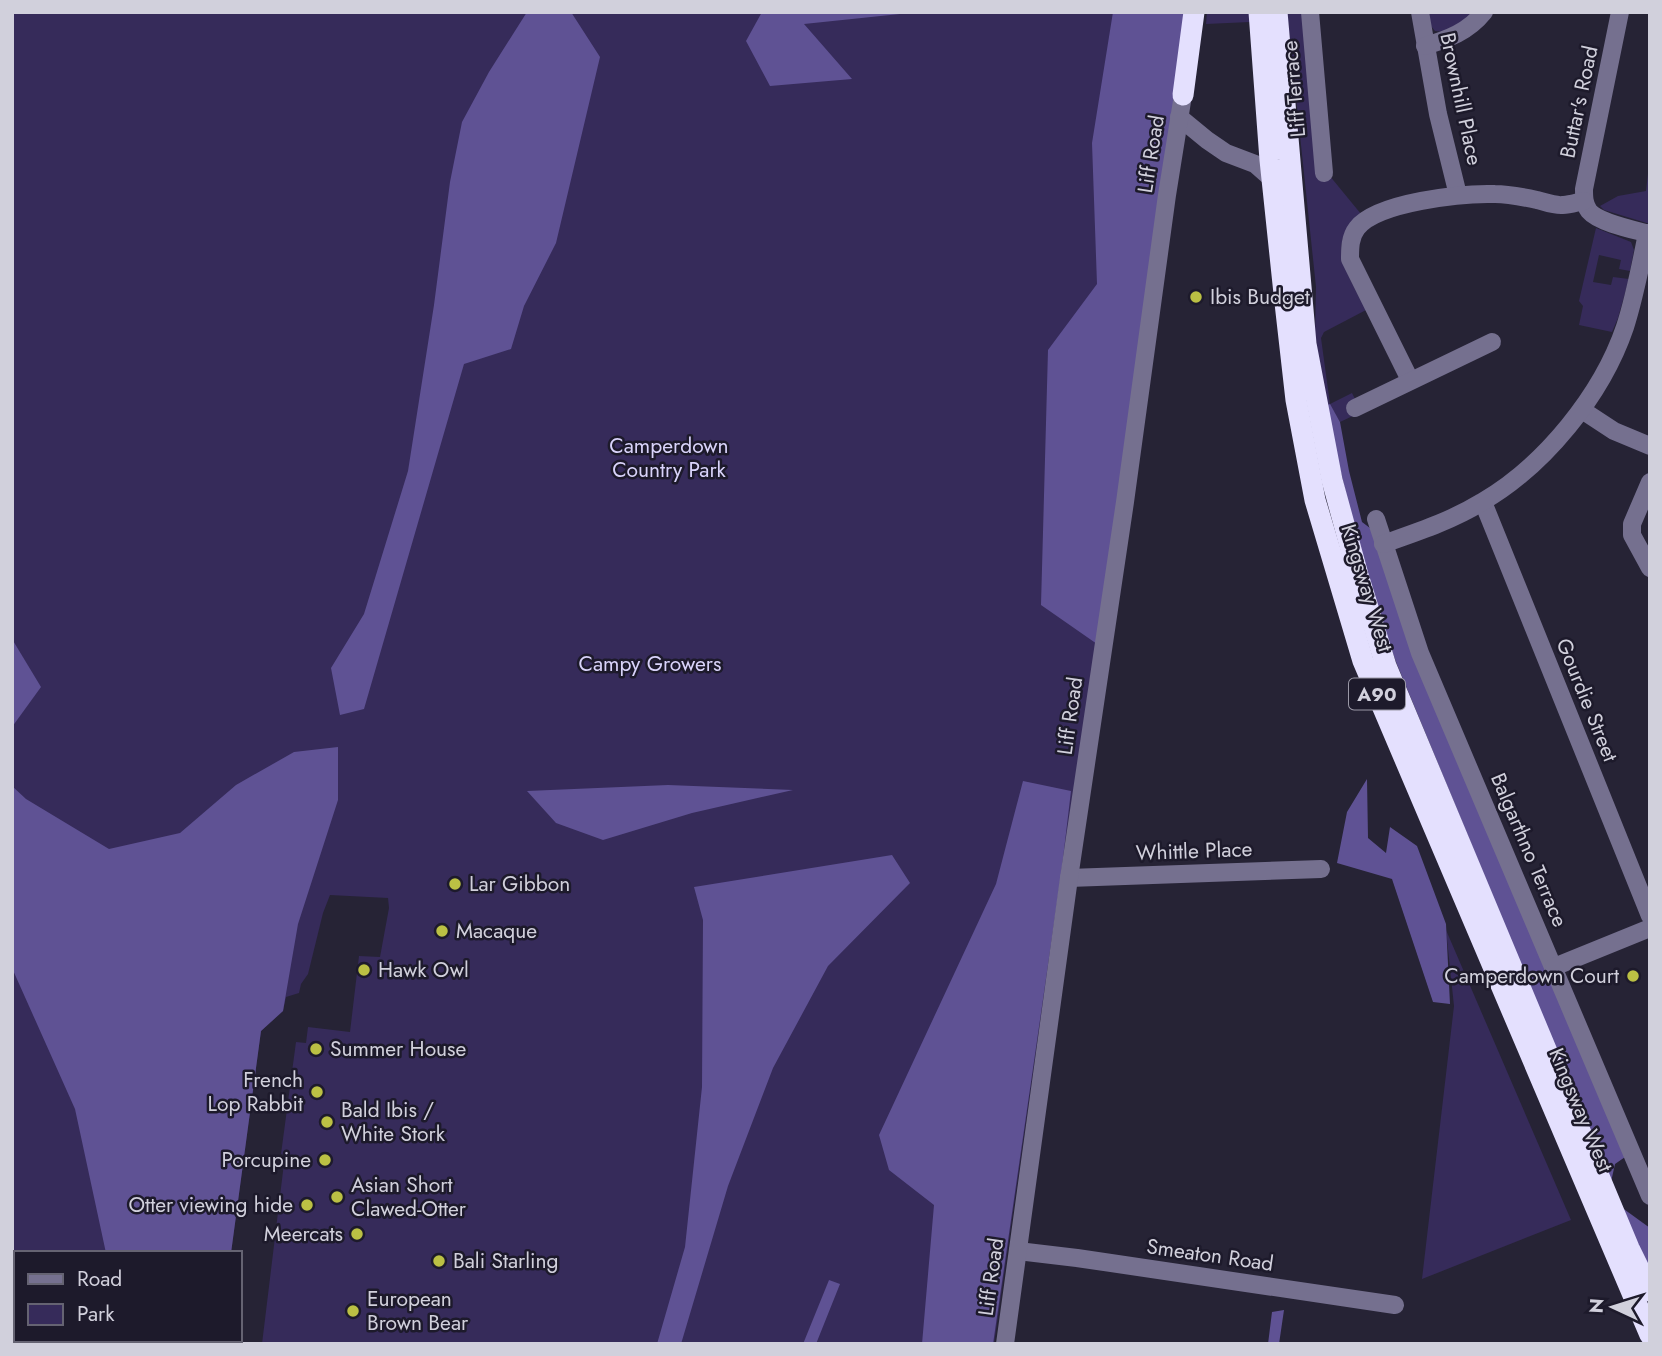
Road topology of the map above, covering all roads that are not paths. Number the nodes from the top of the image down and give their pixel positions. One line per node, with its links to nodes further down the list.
1 (1194, 12): 9 (highway)
2 (1259, 12): 12 (highway, Kingsway West / A90)
3 (1277, 12): 34 (highway, Kingsway West / A90)
4 (1310, 12): 11 (street, Liff Terrace)
5 (1420, 12): 8 (street, Brownhill Place)
6 (1484, 12): 8 (street)
7 (1620, 12): 14 (street, Buttar's Road)
8 (1425, 46): 13 (street, Brownhill Place)
9 (1183, 95): 10 (street, Liff Road)
10 (1179, 117): 12 (street); 27 (street, Liff Road)
11 (1328, 165)
12 (1272, 179): 36 (highway, Kingsway West / A90)
13 (1458, 195): 14 (street); 17 (street)
14 (1584, 201): 15 (street)
15 (1648, 233): 19 (street)
16 (1492, 342): 17 (street)
17 (1410, 380): 18 (street)
18 (1355, 408)
19 (1582, 410): 20 (street); 22 (street)
20 (1650, 446)
21 (1650, 482): 25 (street)
22 (1483, 502): 24 (street); 28 (street, Gourdie Street)
23 (1376, 519): 24 (street, Balgarthno Terrace)
24 (1383, 544): 30 (street, Balgarthno Terrace)
25 (1650, 568)
26 (1321, 869): 27 (street, Whittle Place)
27 (1069, 878): 33 (street, Liff Road)
28 (1650, 916)
29 (1650, 928): 30 (street)
30 (1554, 967): 31 (street, Balgarthno Terrace)
31 (1646, 1177): 32 (street, Balgarthno Terrace)
32 (1650, 1196)
33 (1018, 1251): 35 (street, Smeaton Road); 37 (street, Liff Road)
34 (1650, 1291)
35 (1395, 1305)
36 (1650, 1335)
37 (1004, 1344)

